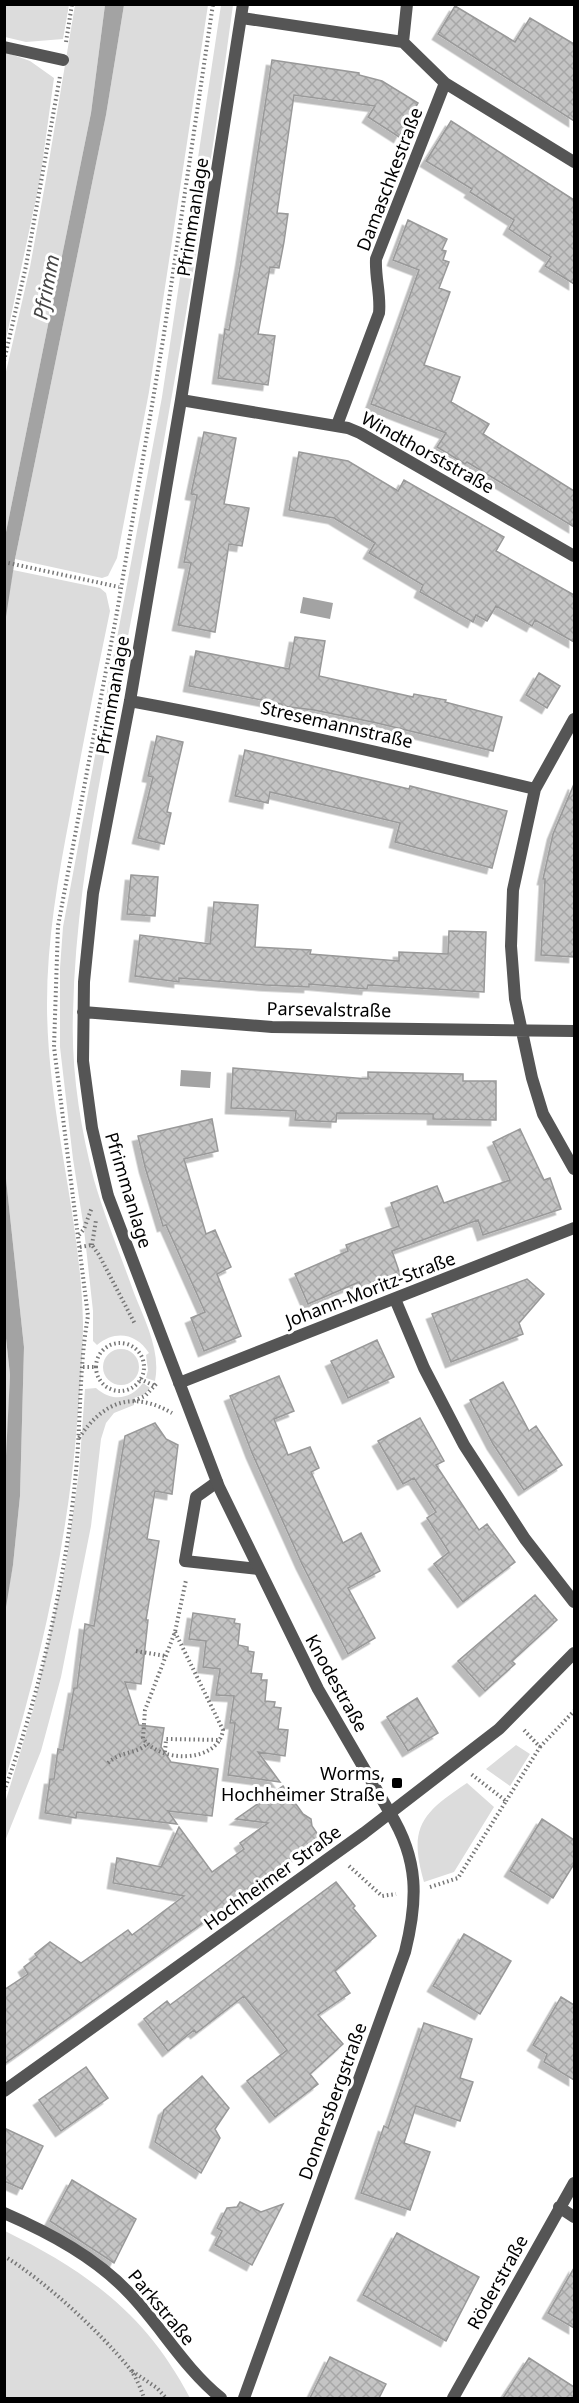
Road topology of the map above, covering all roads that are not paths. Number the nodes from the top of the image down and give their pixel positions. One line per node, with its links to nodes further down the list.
1 (243, 4): 3 (street, Pfrimmanlage)
2 (406, 4): 4 (street)
3 (242, 18): 4 (street); 9 (street, Pfrimmanlage)
4 (403, 42): 7 (street)
5 (4, 47): 6 (street)
6 (63, 60)
7 (445, 83): 8 (street); 10 (street, Damaschkestraße)
8 (574, 162)
9 (181, 400): 10 (street, Windthorststraße); 12 (street, Pfrimmanlage)
10 (337, 425): 11 (street, Windthorststraße)
11 (574, 556)
12 (130, 701): 14 (street, Stresemannstraße); 15 (street, Pfrimmanlage)
13 (574, 719): 14 (street)
14 (535, 789): 16 (street)
15 (83, 1012): 16 (street, Parsevalstraße); 21 (street, Pfrimmanlage)
16 (522, 1030): 17 (street, Parsevalstraße); 18 (street)
17 (574, 1031)
18 (574, 1169)
19 (574, 1228): 20 (street, Johann-Moritz-Straße)
20 (395, 1299): 21 (street, Johann-Moritz-Straße); 24 (street)
21 (179, 1383): 22 (street, Knodestraße)
22 (217, 1482): 23 (street, Knodestraße); 23 (street)
23 (258, 1569): 26 (street, Knodestraße)
24 (574, 1602)
25 (574, 1653): 26 (street, Hochheimer Straße)
26 (390, 1813): 27 (street, Hochheimer Straße); 33 (street, Donnersbergstraße)
27 (4, 2091)
28 (574, 2183): 29 (street, Röderstraße)
29 (559, 2207): 31 (street); 34 (street, Röderstraße)
30 (4, 2213): 32 (street, Parkstraße)
31 (574, 2217)
32 (221, 2398)
33 (244, 2398)
34 (453, 2398)

